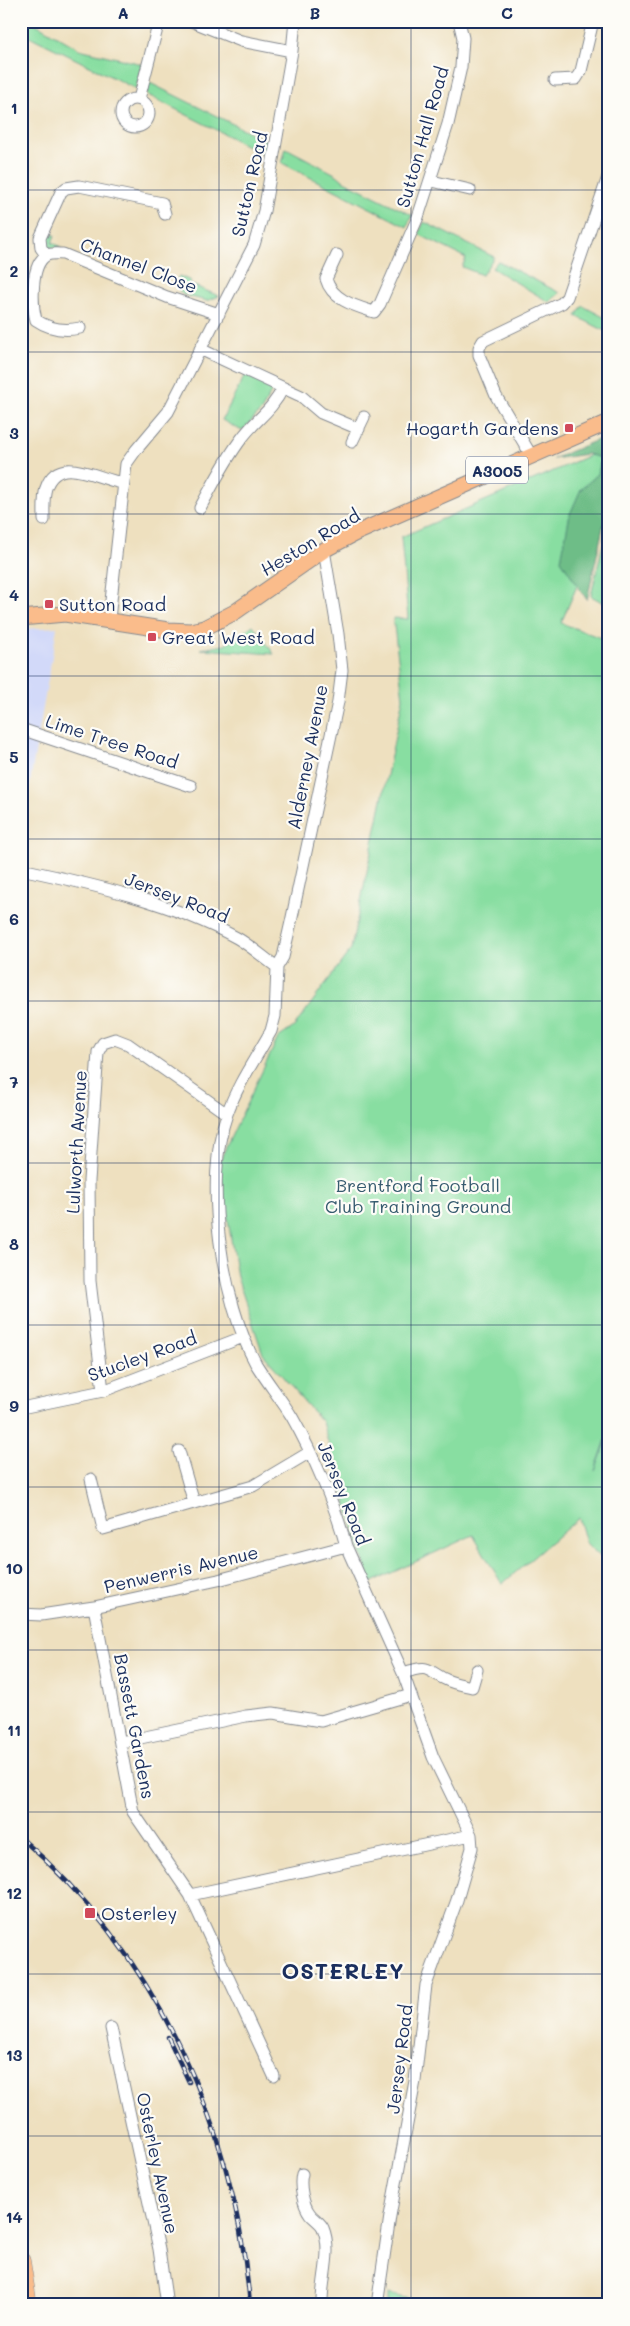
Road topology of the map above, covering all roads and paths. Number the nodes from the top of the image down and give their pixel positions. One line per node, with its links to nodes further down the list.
1 (159, 21): 8 (street)
2 (191, 21): 6 (street)
3 (295, 21): 6 (street, Sutton Road)
4 (459, 21): 10 (street, Sutton Hall Road)
5 (594, 21): 7 (street)
6 (292, 50): 15 (street, Sutton Road)
7 (555, 80)
8 (139, 99)
9 (609, 174): 23 (street)
10 (432, 181): 11 (street); 13 (street, Sutton Hall Road)
11 (470, 190)
12 (166, 214): 14 (street)
13 (338, 255)
14 (46, 256): 15 (street, Channel Close); 16 (street)
15 (219, 314): 17 (street, Sutton Road)
16 (80, 328)
17 (200, 349): 18 (street); 24 (street, Sutton Road)
18 (283, 388): 21 (street); 25 (street)
19 (364, 417): 21 (street)
20 (609, 422): 23 (main road, Heston Road / A3005)
21 (358, 429): 22 (street)
22 (352, 442)
23 (531, 455): 27 (main road, Heston Road / A3005)
24 (123, 483): 26 (street); 29 (street, Sutton Road)
25 (200, 508)
26 (44, 520)
27 (324, 550): 29 (main road, Heston Road / A3005); 33 (street, Alderney Avenue)
28 (21, 618): 29 (main road, Heston Road / A3005)
29 (109, 619)
30 (21, 730): 31 (street, Lime Tree Road)
31 (191, 786)
32 (21, 869): 33 (street, Jersey Road)
33 (277, 967): 34 (street, Jersey Road)
34 (227, 1114): 35 (street, Jersey Road); 36 (street, Lulworth Avenue)
35 (243, 1337): 36 (street, Stucley Road); 39 (street, Jersey Road)
36 (103, 1391): 37 (street, Stucley Road)
37 (21, 1408)
38 (178, 1451): 41 (street)
39 (310, 1452): 41 (street); 42 (street, Jersey Road)
40 (91, 1479): 41 (street)
41 (194, 1503)
42 (346, 1546): 43 (street, Penwerris Avenue); 46 (street, Jersey Road)
43 (94, 1606): 44 (street, Penwerris Avenue); 48 (street, Bassett Gardens)
44 (21, 1614)
45 (477, 1670): 46 (street)
46 (403, 1673): 47 (street, Jersey Road)
47 (411, 1695): 48 (street); 49 (street, Jersey Road)
48 (120, 1742): 50 (street, Bassett Gardens)
49 (471, 1835): 50 (street); 58 (street, Jersey Road)
50 (190, 1895): 52 (street, Bassett Gardens)
51 (111, 2028): 56 (street, Osterley Avenue)
52 (274, 2076)
53 (302, 2174): 57 (street)
54 (21, 2261): 55 (highway)
55 (28, 2305)
56 (167, 2305)
57 (322, 2305)
58 (377, 2305)

